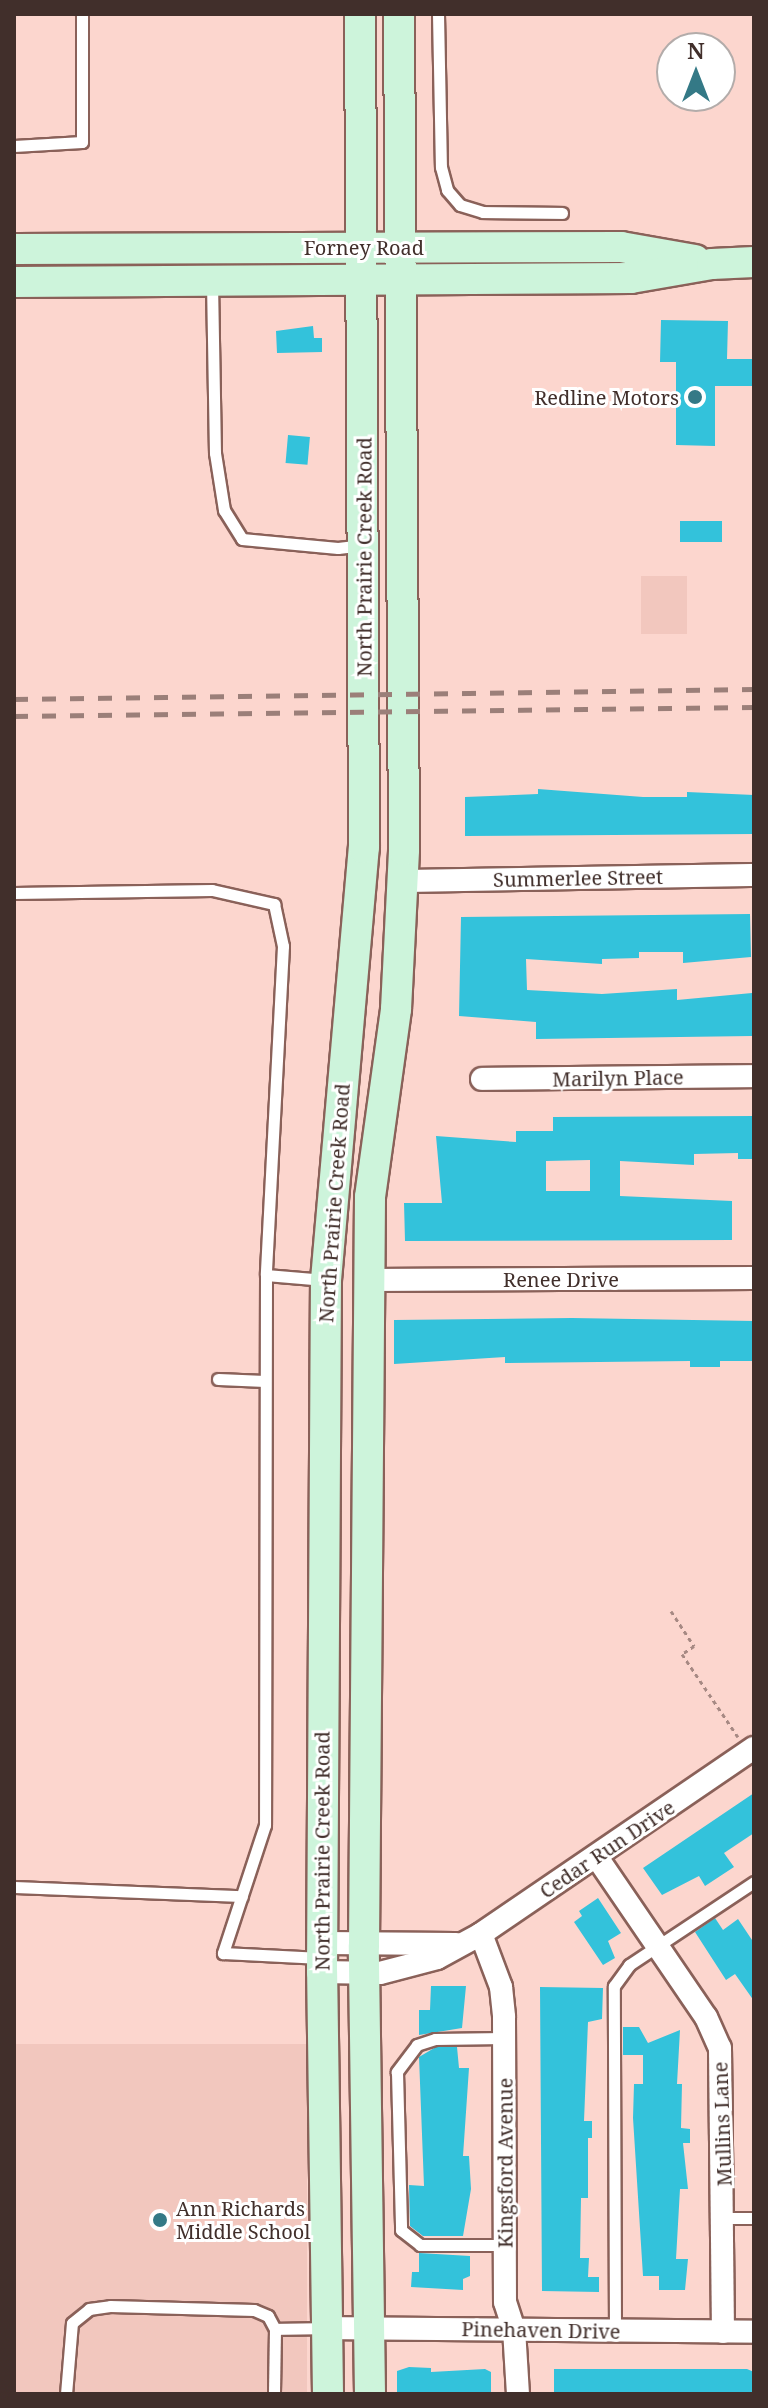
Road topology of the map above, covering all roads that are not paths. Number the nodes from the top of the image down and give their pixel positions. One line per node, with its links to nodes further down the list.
1 (82, 14): 5 (lane)
2 (360, 14): 7 (main road, North Prairie Creek Road)
3 (399, 14): 10 (main road, North Prairie Creek Road)
4 (438, 14): 6 (lane)
5 (14, 146)
6 (562, 213)
7 (363, 247): 8 (main road, Forney Road); 10 (main road, Forney Road); 11 (main road, North Prairie Creek Road)
8 (14, 249)
9 (754, 262): 10 (main road, Forney Road)
10 (398, 264): 11 (main road, Forney Road); 14 (main road, North Prairie Creek Road)
11 (362, 280): 12 (main road, Forney Road); 15 (main road, North Prairie Creek Road)
12 (212, 281): 13 (main road, Forney Road); 15 (lane)
13 (14, 282)
14 (401, 544): 15 (main road); 17 (main road, North Prairie Creek Road)
15 (364, 545): 23 (main road, North Prairie Creek Road)
16 (754, 875): 17 (street, Summerlee Street)
17 (403, 881): 24 (main road, North Prairie Creek Road)
18 (14, 893): 21 (lane)
19 (754, 1076): 20 (street, Marilyn Place)
20 (482, 1079)
21 (266, 1275): 23 (lane); 26 (lane)
22 (754, 1278): 24 (street, Renee Drive)
23 (326, 1280): 24 (main road); 27 (main road, North Prairie Creek Road)
24 (369, 1280): 28 (main road, North Prairie Creek Road)
25 (218, 1379): 26 (lane)
26 (265, 1381): 33 (lane)
27 (323, 1639): 28 (main road); 36 (main road, North Prairie Creek Road)
28 (365, 1639): 37 (main road, North Prairie Creek Road)
29 (754, 1748): 30 (street, Cedar Run Drive)
30 (596, 1856): 34 (street, Cedar Run Drive); 35 (street, Mullins Lane)
31 (753, 1886): 35 (lane)
32 (14, 1887): 33 (lane)
33 (242, 1896): 36 (lane)
34 (481, 1934): 37 (street, Cedar Run Drive); 38 (street, Kingsford Avenue)
35 (657, 1945): 39 (street, Mullins Lane); 46 (lane)
36 (322, 1958): 37 (street, Cedar Run Drive); 43 (main road, North Prairie Creek Road)
37 (365, 1960): 42 (main road, North Prairie Creek Road)
38 (504, 2038): 41 (street, Kingsford Avenue); 41 (lane)
39 (724, 2218): 40 (lane); 47 (street, Mullins Lane)
40 (754, 2218)
41 (505, 2245): 45 (street, Kingsford Avenue)
42 (369, 2327): 43 (street, Pinehaven Drive); 45 (street, Pinehaven Drive); 52 (main road, North Prairie Creek Road)
43 (328, 2328): 44 (lane); 51 (main road, North Prairie Creek Road)
44 (275, 2329): 49 (lane); 50 (lane)
45 (514, 2329): 46 (street, Pinehaven Drive); 53 (street, Kingsford Avenue)
46 (615, 2331): 47 (street, Pinehaven Drive)
47 (723, 2332): 48 (street, Pinehaven Drive)
48 (754, 2332)
49 (66, 2394)
50 (274, 2394)
51 (328, 2394)
52 (370, 2394)
53 (518, 2394)

